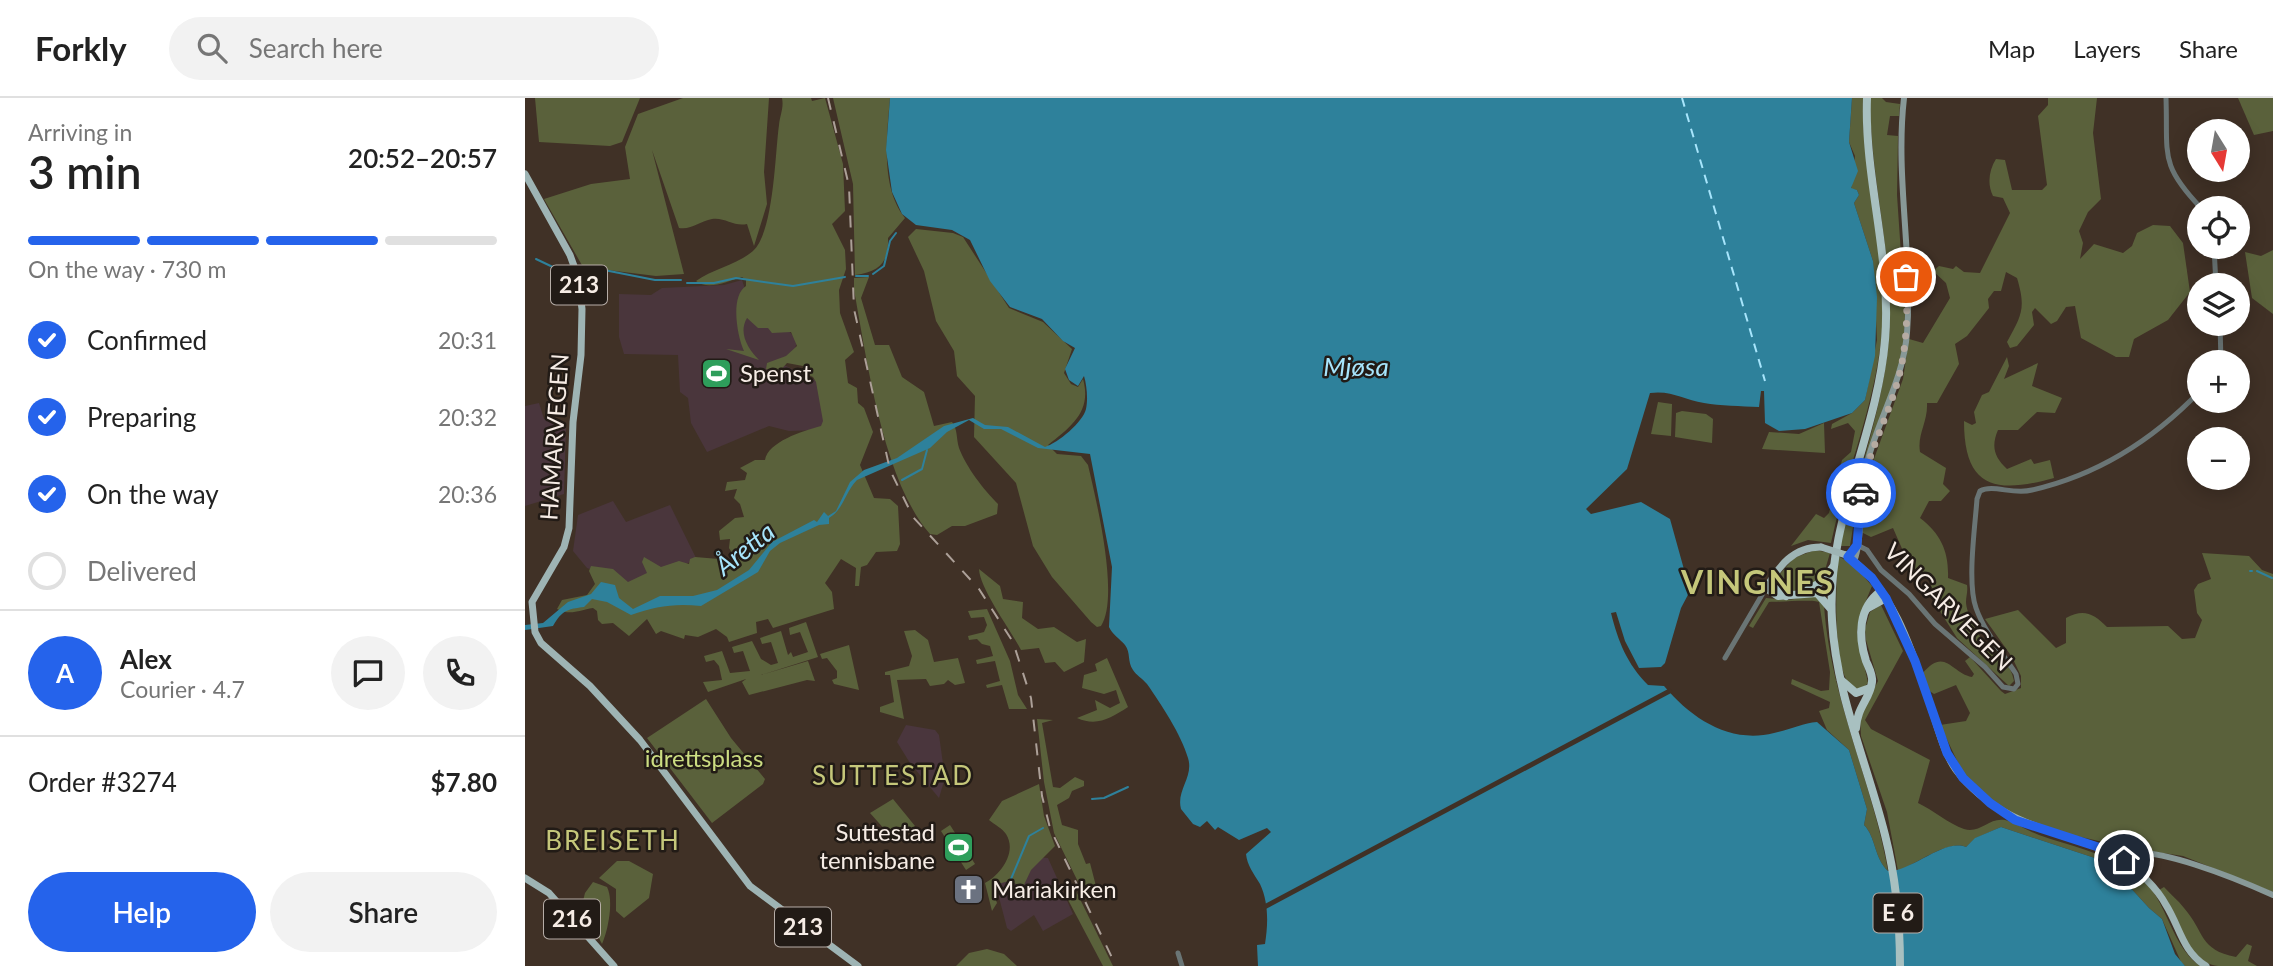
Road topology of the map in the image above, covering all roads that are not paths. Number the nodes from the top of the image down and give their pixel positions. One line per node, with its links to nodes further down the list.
1 (1867, 98): 9 (highway, E 6)
2 (1904, 98): 7 (main road)
3 (2166, 98): 5 (street)
4 (525, 174): 23 (main road, HAMARVEGEN / 213)
5 (2190, 196)
6 (2187, 402): 7 (street, VINGARVEGEN)
7 (1857, 545): 8 (main road)
8 (1849, 558): 10 (main road, bridge); 12 (main road)
9 (1833, 566): 11 (highway); 13 (highway, E 6)
10 (1767, 586): 11 (highway); 14 (street)
11 (1801, 594): 13 (highway)
12 (1884, 595): 16 (highway); 18 (main road)
13 (1831, 611): 15 (highway, E 6)
14 (1725, 658)
15 (1840, 679): 16 (highway); 17 (highway, E 6)
16 (1870, 688): 17 (highway)
17 (1856, 735): 25 (highway, E 6)
18 (2120, 857): 20 (main road); 26 (main road)
19 (525, 878): 22 (main road, 216)
20 (2273, 895)
21 (1178, 953): 24 (street)
22 (614, 966)
23 (858, 966)
24 (1182, 966)
25 (1900, 966)
26 (2206, 966)

